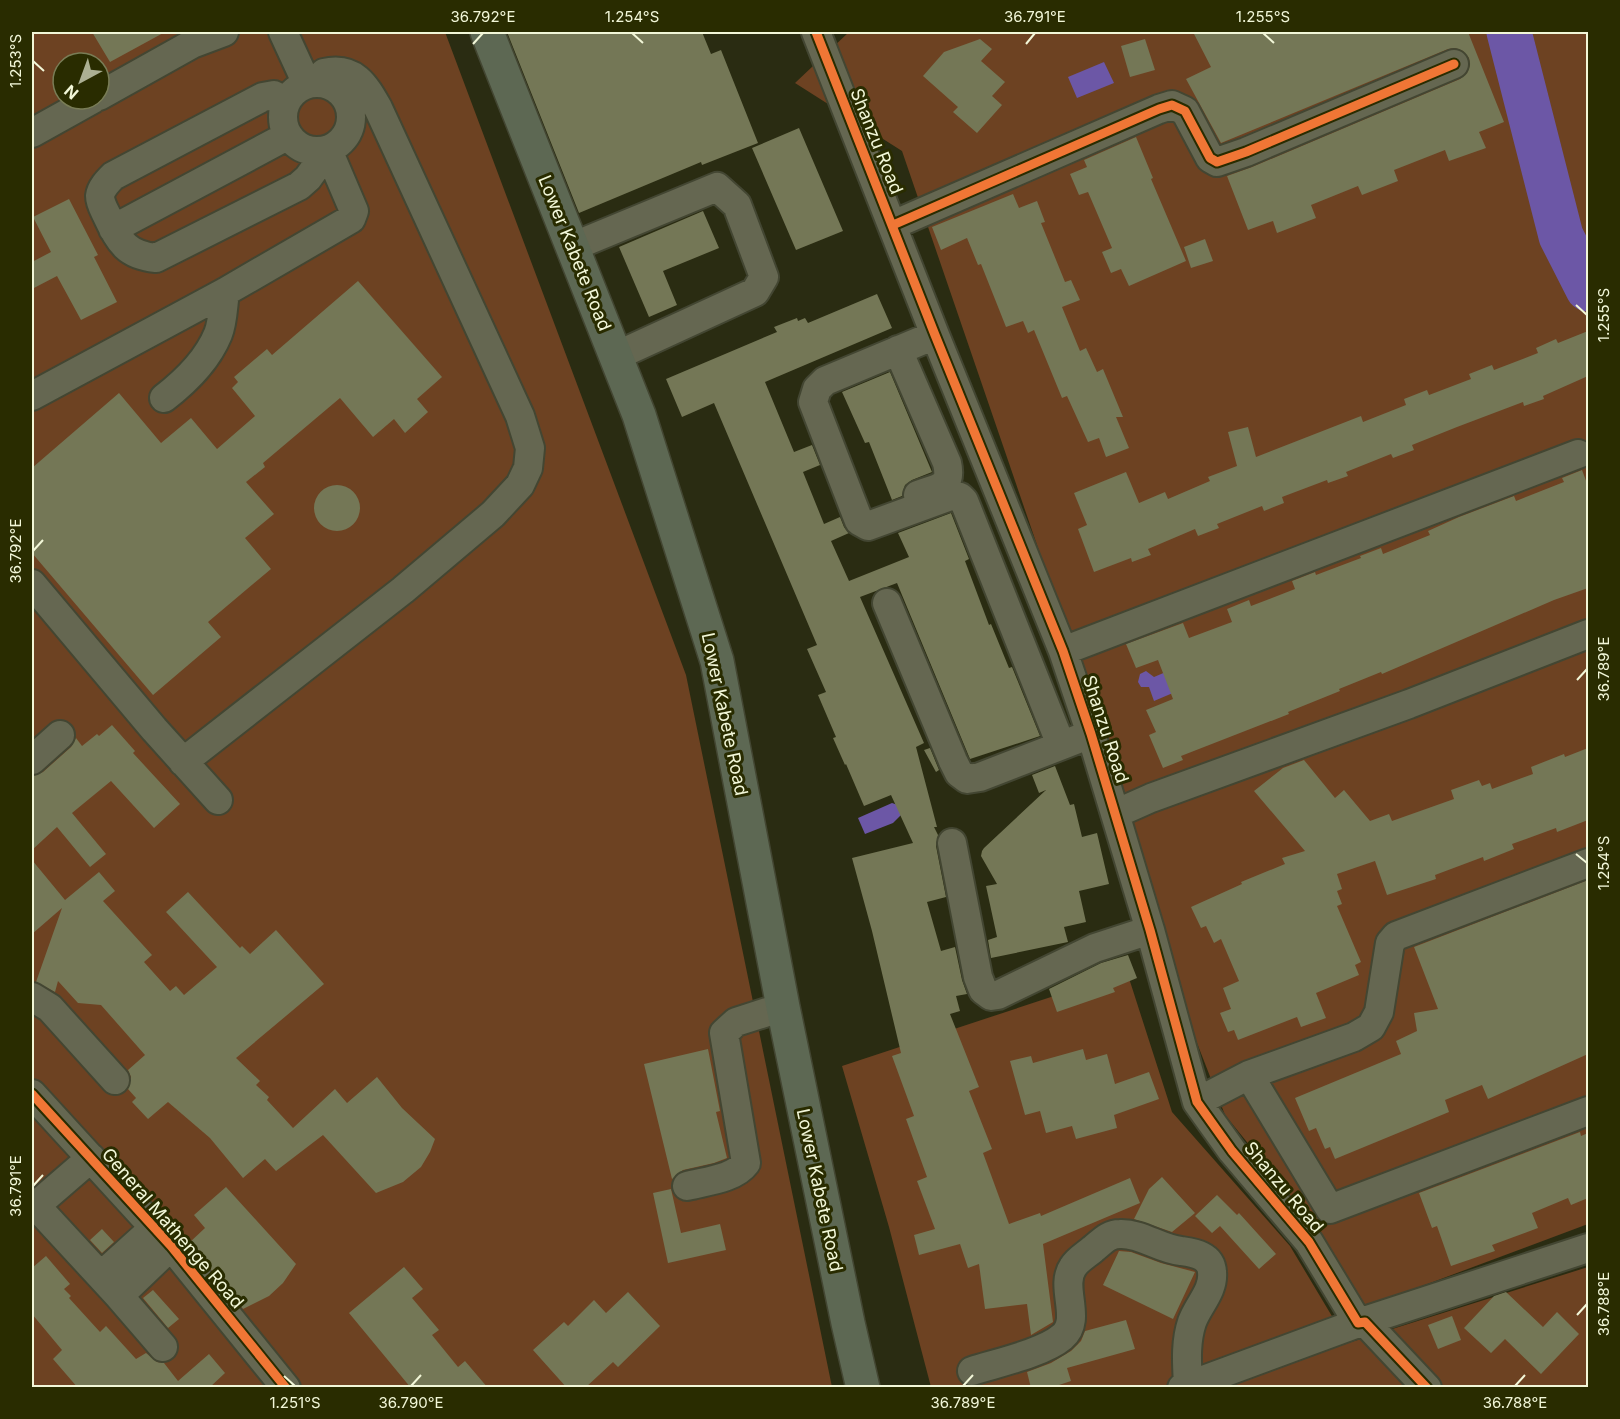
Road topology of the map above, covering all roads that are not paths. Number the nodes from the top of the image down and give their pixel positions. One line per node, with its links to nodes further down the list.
1 (224, 32): 5 (street)
2 (283, 32): 7 (street)
3 (488, 32): 16 (main road, Lower Kabete Road)
4 (816, 32): 14 (street, Shanzu Road)
5 (189, 38): 8 (street)
6 (1454, 64): 14 (street)
7 (314, 84): 9 (street); 13 (street); 33 (street)
8 (111, 88)
9 (286, 102): 12 (street); 15 (street)
10 (65, 111): 11 (street)
11 (35, 124)
12 (287, 136): 13 (street); 15 (street)
13 (328, 150): 15 (street); 17 (street)
14 (893, 225): 18 (street, Shanzu Road)
15 (113, 229)
16 (572, 247): 20 (main road, Lower Kabete Road); 20 (street)
17 (225, 292): 21 (street); 22 (street)
18 (934, 335): 19 (street); 28 (street, Shanzu Road)
19 (898, 350): 24 (street); 24 (street)
20 (616, 356): 40 (main road, Lower Kabete Road)
21 (32, 396)
22 (164, 398)
23 (1578, 454): 28 (street)
24 (883, 520): 31 (street)
25 (32, 584): 33 (street)
26 (887, 603): 31 (street)
27 (1588, 634): 35 (street)
28 (1063, 651): 29 (street, Shanzu Road)
29 (1091, 734): 31 (street); 35 (street, Shanzu Road)
30 (60, 735): 32 (street)
31 (1061, 745)
32 (32, 760)
33 (183, 762): 34 (street)
34 (218, 800)
35 (1115, 814): 38 (street, Shanzu Road)
36 (952, 843): 38 (street)
37 (1588, 863): 41 (street)
38 (1150, 930): 44 (street, Shanzu Road)
39 (32, 997): 42 (street)
40 (783, 1007): 47 (street); 59 (main road, Lower Kabete Road)
41 (1250, 1075): 44 (street); 49 (street)
42 (116, 1080)
43 (32, 1094): 46 (street, General Mathenge Road)
44 (1197, 1102): 50 (street, Shanzu Road)
45 (1588, 1111): 49 (street)
46 (90, 1158): 48 (street); 51 (street, General Mathenge Road)
47 (687, 1186)
48 (34, 1207): 53 (street)
49 (1330, 1209): 50 (street)
50 (1298, 1229): 54 (street, Shanzu Road)
51 (162, 1237): 53 (street); 58 (street, General Mathenge Road)
52 (1588, 1248): 54 (street)
53 (110, 1286): 55 (street)
54 (1358, 1323): 57 (street); 60 (street, Shanzu Road)
55 (163, 1347)
56 (972, 1371): 57 (street)
57 (1185, 1387)
58 (286, 1388)
59 (863, 1388)
60 (1427, 1388)

